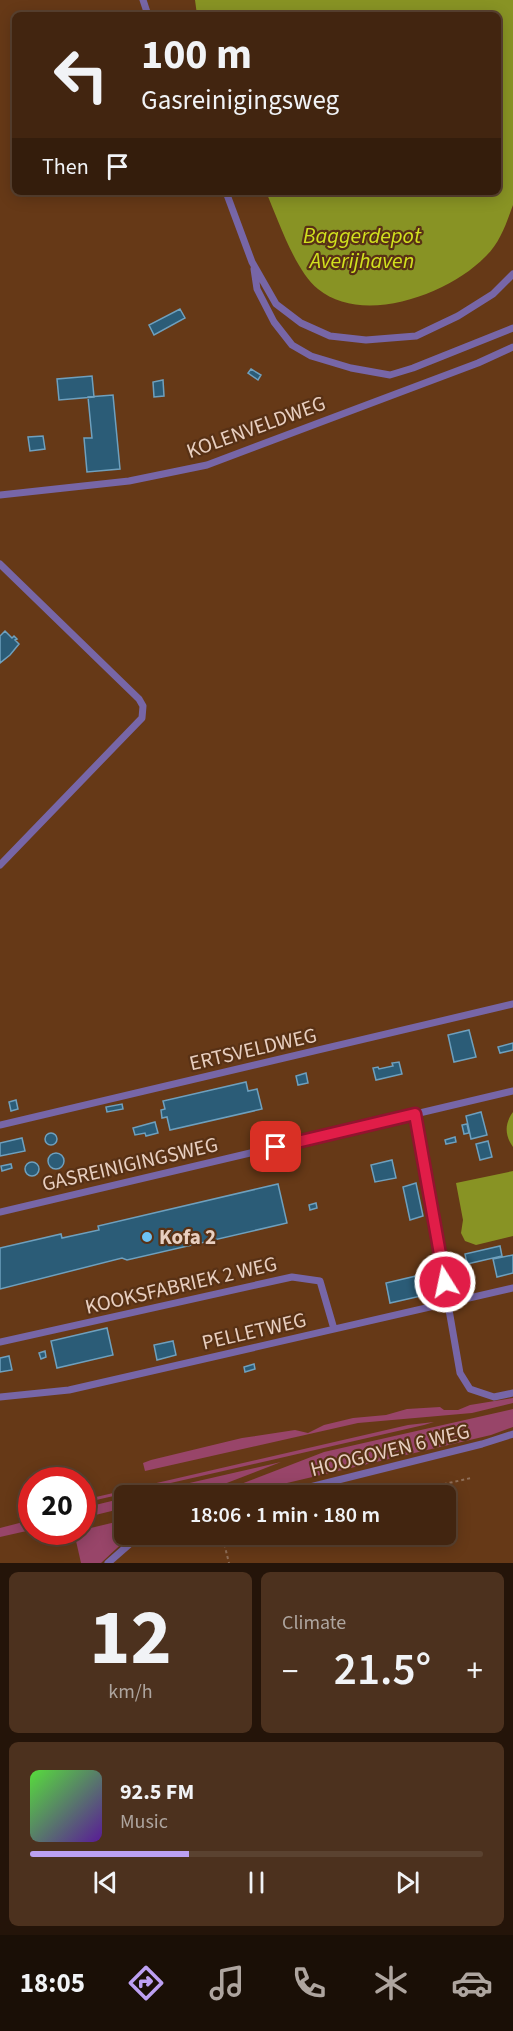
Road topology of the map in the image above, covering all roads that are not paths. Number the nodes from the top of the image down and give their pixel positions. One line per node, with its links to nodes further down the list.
1 (227, 195): 2 (lane)
2 (252, 262): 3 (lane); 4 (lane)
3 (513, 274)
4 (513, 328)
5 (513, 347): 6 (lane, KOLENVELDWEG)
6 (0, 495)
7 (0, 564): 8 (lane)
8 (0, 865)
9 (513, 1004): 12 (lane, ERTSVELDWEG)
10 (513, 1091): 11 (lane, GASREINIGINGSWEG)
11 (415, 1114): 13 (lane, GASREINIGINGSWEG); 15 (lane)
12 (0, 1125)
13 (0, 1212)
14 (513, 1288): 15 (lane, PELLETWEG)
15 (448, 1303): 16 (lane, PELLETWEG); 18 (lane)
16 (334, 1329): 17 (lane, KOOKSFABRIEK 2 WEG); 19 (lane, PELLETWEG)
17 (0, 1342)
18 (513, 1393)
19 (0, 1397)
20 (513, 1434): 21 (lane, HOOGOVEN 6 WEG)
21 (318, 1485)
22 (128, 1545): 23 (lane)
23 (108, 1563)

